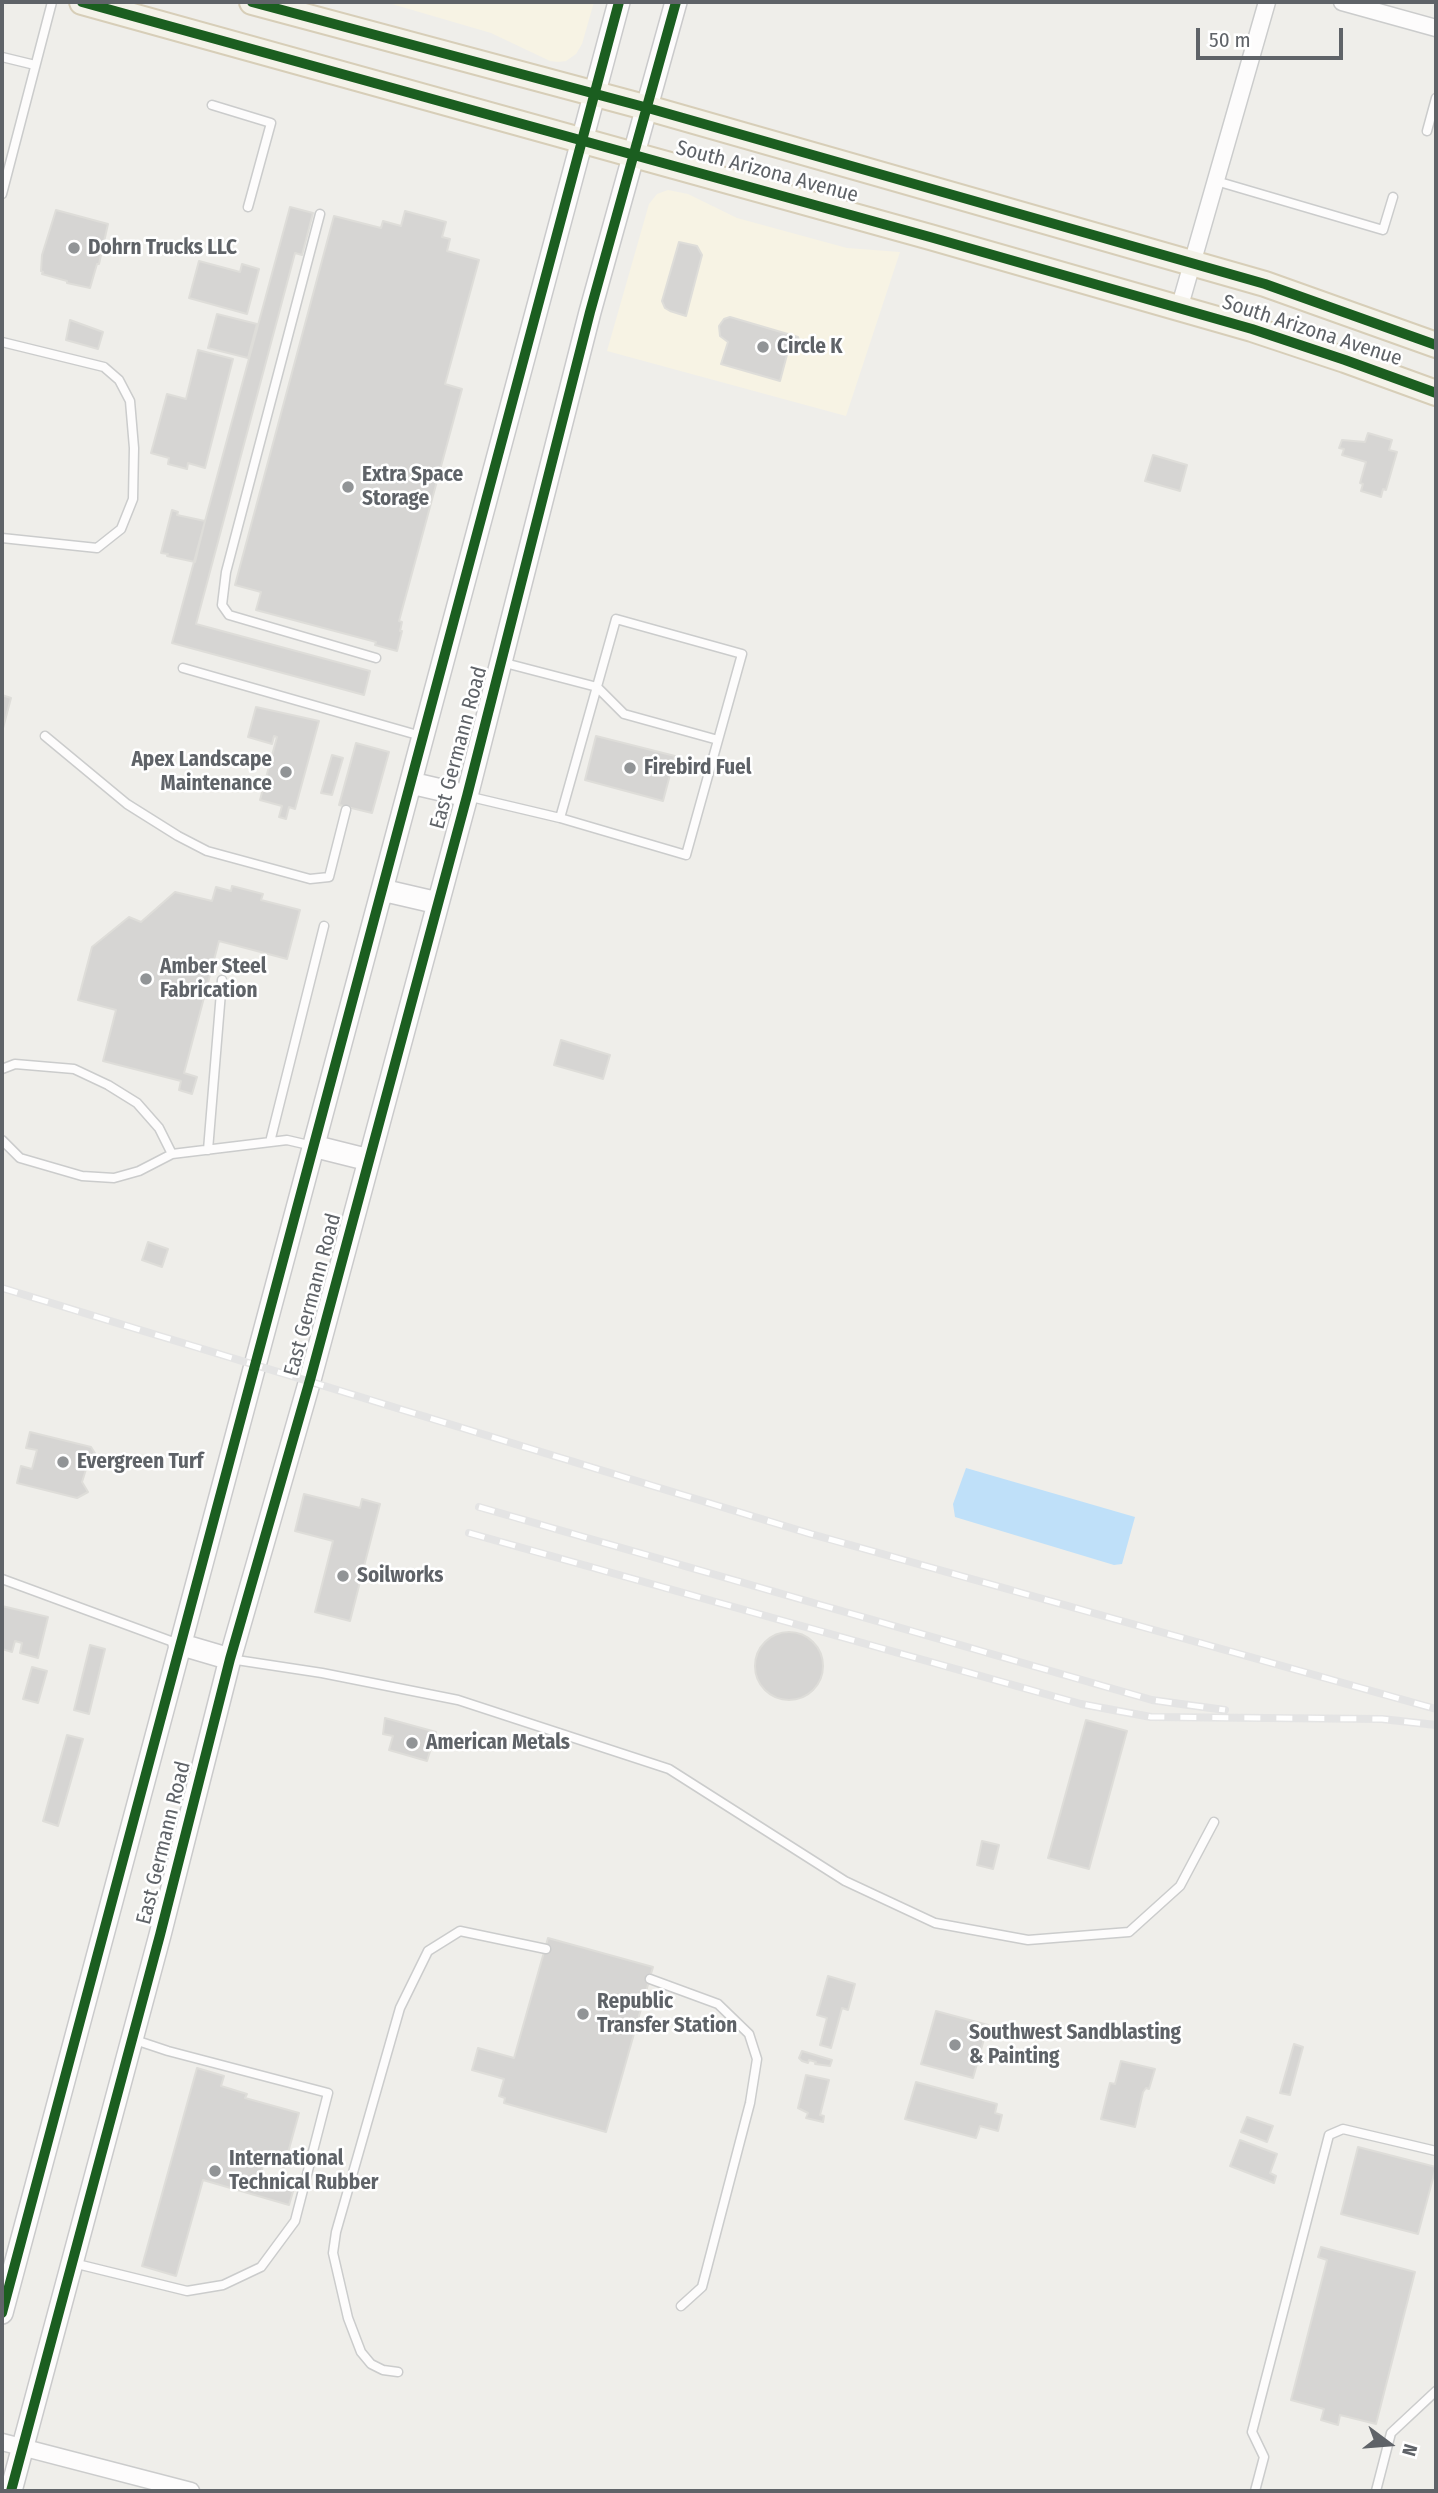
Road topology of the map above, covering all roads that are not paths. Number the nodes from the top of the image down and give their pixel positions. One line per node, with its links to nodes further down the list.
1 (52, 2): 10 (lane)
2 (252, 2): 11 (main road, South Arizona Avenue)
3 (619, 2): 11 (main road, East Germann Road)
4 (676, 2): 14 (main road, East Germann Road)
5 (1267, 2): 18 (street)
6 (1342, 2): 8 (street)
7 (96, 4): 16 (main road, South Arizona Avenue)
8 (1436, 28)
9 (2, 57): 10 (lane)
10 (35, 65): 19 (lane)
11 (594, 95): 14 (main road, South Arizona Avenue); 16 (main road, East Germann Road)
12 (1436, 98): 15 (lane)
13 (212, 104): 21 (lane)
14 (648, 108): 17 (main road, East Germann Road); 23 (main road, South Arizona Avenue)
15 (1427, 131)
16 (581, 140): 17 (main road, South Arizona Avenue); 34 (main road, East Germann Road)
17 (634, 155): 24 (main road, South Arizona Avenue); 30 (main road, East Germann Road)
18 (1216, 181): 20 (lane); 23 (street)
19 (2, 194)
20 (1393, 197)
21 (248, 207)
22 (320, 214): 29 (lane)
23 (1192, 264): 24 (street); 26 (main road, South Arizona Avenue)
24 (1179, 309): 27 (main road, South Arizona Avenue)
25 (2, 342): 28 (lane)
26 (1436, 345)
27 (1436, 393)
28 (2, 538)
29 (376, 658)
30 (501, 662): 32 (lane); 37 (main road, East Germann Road)
31 (183, 668): 34 (lane)
32 (597, 687): 35 (lane); 35 (lane); 39 (lane)
33 (45, 736): 38 (lane)
34 (423, 737): 36 (main road, East Germann Road)
35 (718, 740): 39 (lane)
36 (411, 783): 37 (main road); 40 (main road, East Germann Road)
37 (467, 796): 39 (lane); 41 (main road, East Germann Road)
38 (346, 810)
39 (560, 818)
40 (382, 890): 41 (main road); 47 (main road, East Germann Road)
41 (438, 903): 50 (main road, East Germann Road)
42 (324, 926): 46 (lane)
43 (222, 980): 48 (lane)
44 (2, 1069): 49 (lane)
45 (2, 1140): 49 (lane)
46 (270, 1142): 47 (lane); 48 (lane)
47 (313, 1146): 50 (main road); 52 (main road, East Germann Road)
48 (208, 1150): 49 (lane)
49 (172, 1154)
50 (369, 1160): 53 (main road, East Germann Road)
51 (2, 1579): 52 (lane)
52 (179, 1644): 53 (main road); 61 (main road, East Germann Road)
53 (230, 1659): 54 (lane); 57 (main road, East Germann Road)
54 (1214, 1822)
55 (546, 1949): 62 (lane)
56 (650, 1979): 60 (lane)
57 (132, 2039): 59 (main road, East Germann Road); 59 (lane)
58 (1436, 2151): 68 (lane)
59 (73, 2263): 65 (main road, East Germann Road)
60 (681, 2306)
61 (2, 2313)
62 (398, 2372)
63 (1436, 2391): 69 (lane)
64 (2, 2442): 65 (street)
65 (23, 2447): 66 (main road, East Germann Road); 67 (street)
66 (11, 2491)
67 (191, 2491)
68 (1255, 2491)
69 (1376, 2491)

